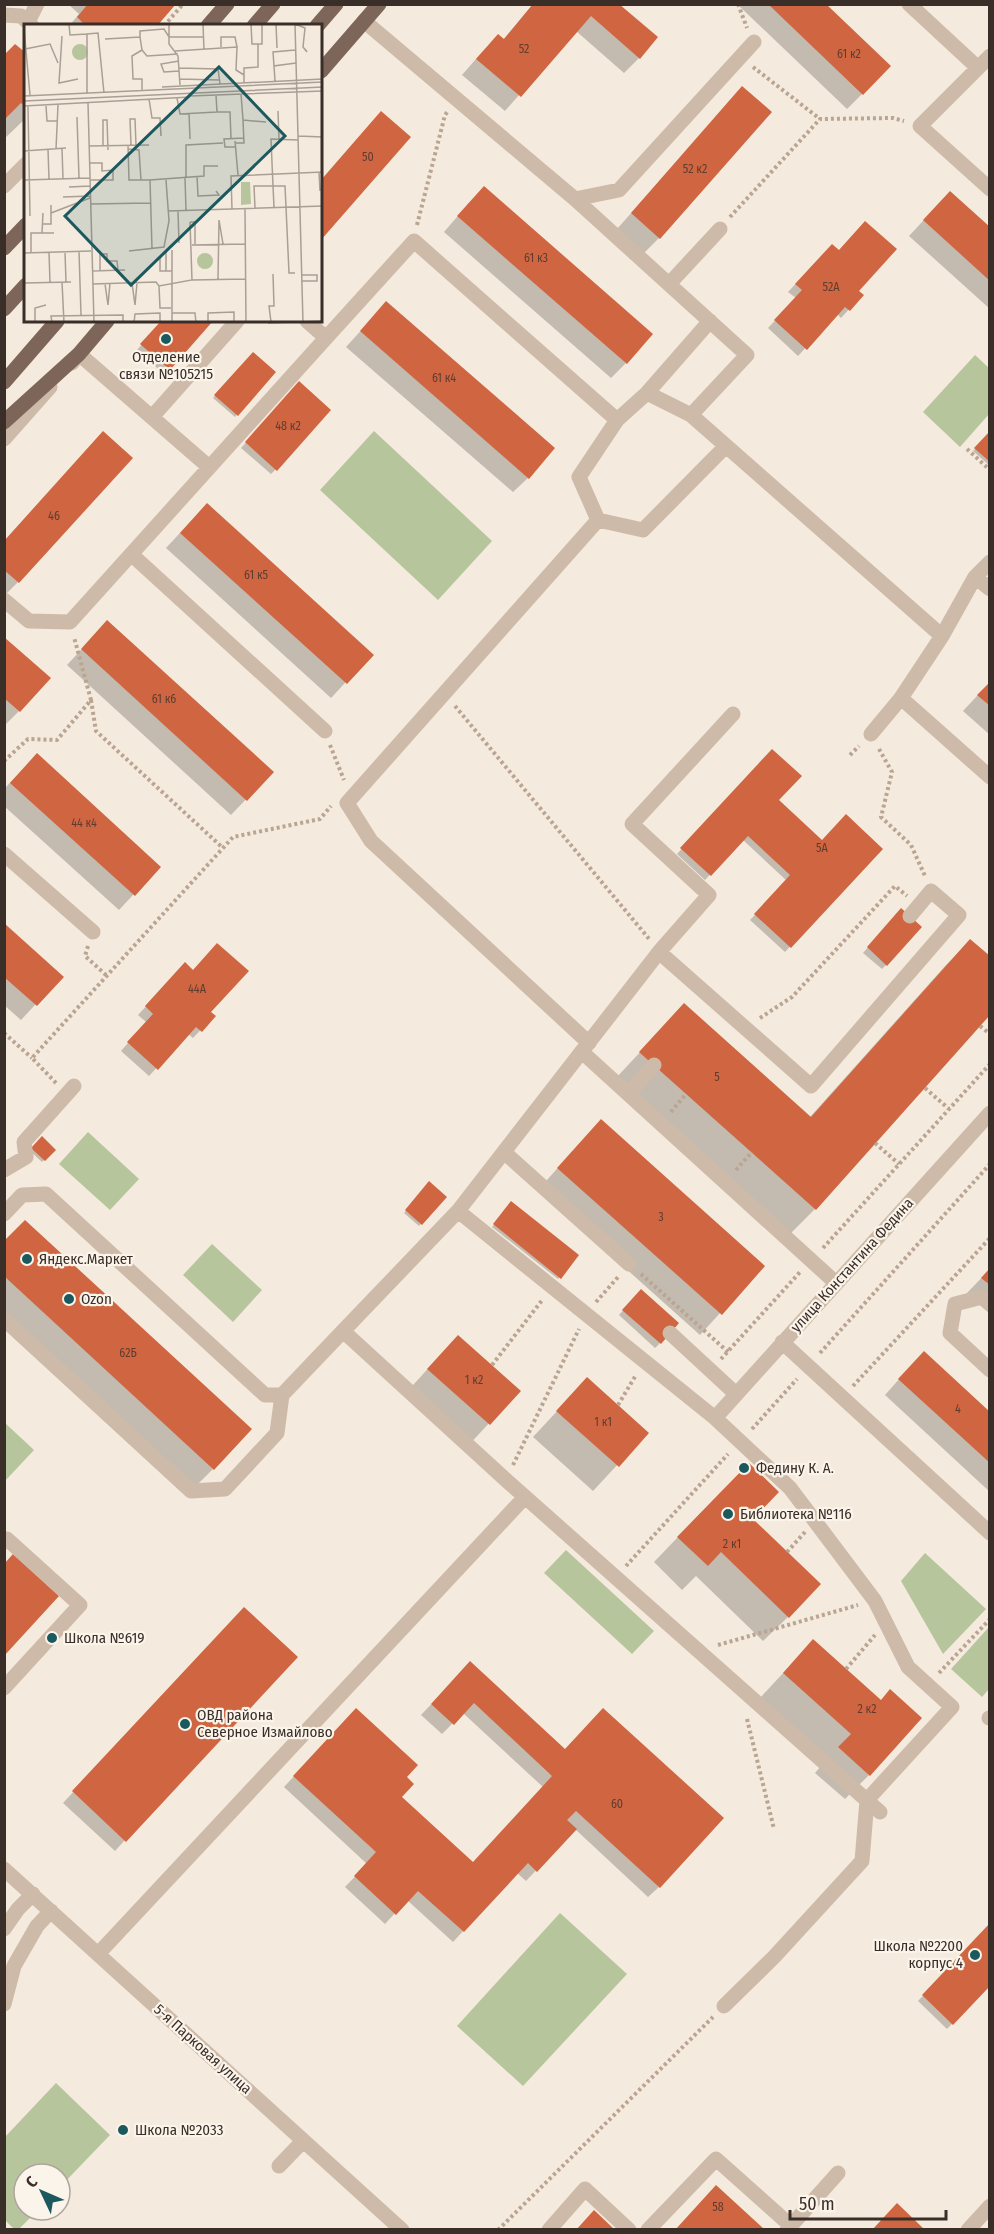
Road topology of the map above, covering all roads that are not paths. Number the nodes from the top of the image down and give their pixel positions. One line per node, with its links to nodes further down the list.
1 (37, 4): 9 (street)
2 (226, 4): 10 (main road)
3 (273, 4): 11 (main road)
4 (336, 4): 12 (main road)
5 (379, 4): 8 (main road)
6 (909, 4): 15 (street)
7 (4, 15): 9 (street)
8 (364, 21): 16 (main road); 20 (street)
9 (30, 24)
10 (210, 24)
11 (256, 24)
12 (319, 24)
13 (754, 42): 20 (street)
14 (990, 56): 15 (street)
15 (977, 67): 19 (street)
16 (322, 70)
17 (24, 166): 18 (street)
18 (4, 186)
19 (990, 189)
20 (575, 199): 24 (street)
21 (24, 227): 23 (main road)
22 (720, 229): 24 (street)
23 (4, 248)
24 (670, 283): 27 (street)
25 (24, 287): 26 (main road)
26 (4, 309)
27 (710, 321): 35 (street); 36 (street)
28 (56, 322): 34 (main road)
29 (106, 322): 33 (main road)
30 (236, 322): 37 (street)
31 (308, 322): 32 (street)
32 (326, 338): 38 (street); 42 (street)
33 (79, 354): 37 (street); 39 (main road); 40 (street)
34 (4, 382)
35 (647, 393): 36 (street); 38 (street)
36 (691, 415): 41 (street)
37 (152, 417): 42 (street)
38 (617, 420): 43 (street)
39 (4, 422)
40 (4, 439)
41 (726, 446): 43 (street); 49 (street)
42 (209, 466): 44 (street)
43 (598, 520): 59 (street)
44 (131, 554): 48 (street); 52 (street)
45 (990, 562): 46 (street)
46 (975, 577): 47 (street); 49 (street)
47 (990, 588)
48 (4, 600)
49 (942, 636): 50 (street)
50 (901, 698): 53 (street); 54 (street)
51 (734, 714): 58 (street)
52 (325, 731)
53 (872, 734)
54 (990, 777)
55 (4, 854): 57 (street)
56 (914, 911): 58 (street)
57 (93, 932)
58 (659, 952): 59 (street)
59 (585, 1048): 62 (street); 64 (street)
60 (654, 1065): 62 (street)
61 (71, 1090): 65 (street)
62 (628, 1094): 69 (street)
63 (990, 1113): 69 (street, улица Константина Федина)
64 (504, 1152): 66 (street); 68 (street)
65 (4, 1170)
66 (458, 1211): 72 (street); 78 (street)
67 (4, 1214): 77 (street)
68 (629, 1264)
69 (836, 1283): 74 (street, улица Константина Федина)
70 (990, 1304): 75 (street)
71 (4, 1319): 77 (street)
72 (343, 1331): 77 (street); 79 (street)
73 (670, 1334): 76 (street)
74 (782, 1342): 76 (street, улица Константина Федина); 80 (street)
75 (990, 1370)
76 (736, 1394): 78 (street, улица Константина Федина)
77 (282, 1395)
78 (715, 1418): 83 (street)
79 (525, 1497): 83 (street); 89 (street)
80 (990, 1533)
81 (4, 1542): 82 (street)
82 (4, 1688)
83 (867, 1800): 84 (street); 91 (street)
84 (880, 1812)
85 (4, 1869): 86 (street, 5-я Парковая улица)
86 (33, 1894): 87 (street, 5-я Парковая улица); 88 (street)
87 (51, 1911): 89 (street, 5-я Парковая улица); 90 (street)
88 (4, 1929)
89 (98, 1954): 92 (street, 5-я Парковая улица)
90 (4, 2004)
91 (724, 2006)
92 (303, 2140): 93 (street); 97 (street, 5-я Парковая улица)
93 (279, 2166)
94 (838, 2173): 96 (street)
95 (988, 2212): 101 (street)
96 (788, 2227): 100 (street)
97 (402, 2229)
98 (549, 2229): 99 (street)
99 (629, 2229)
100 (648, 2229)
101 (968, 2229)

